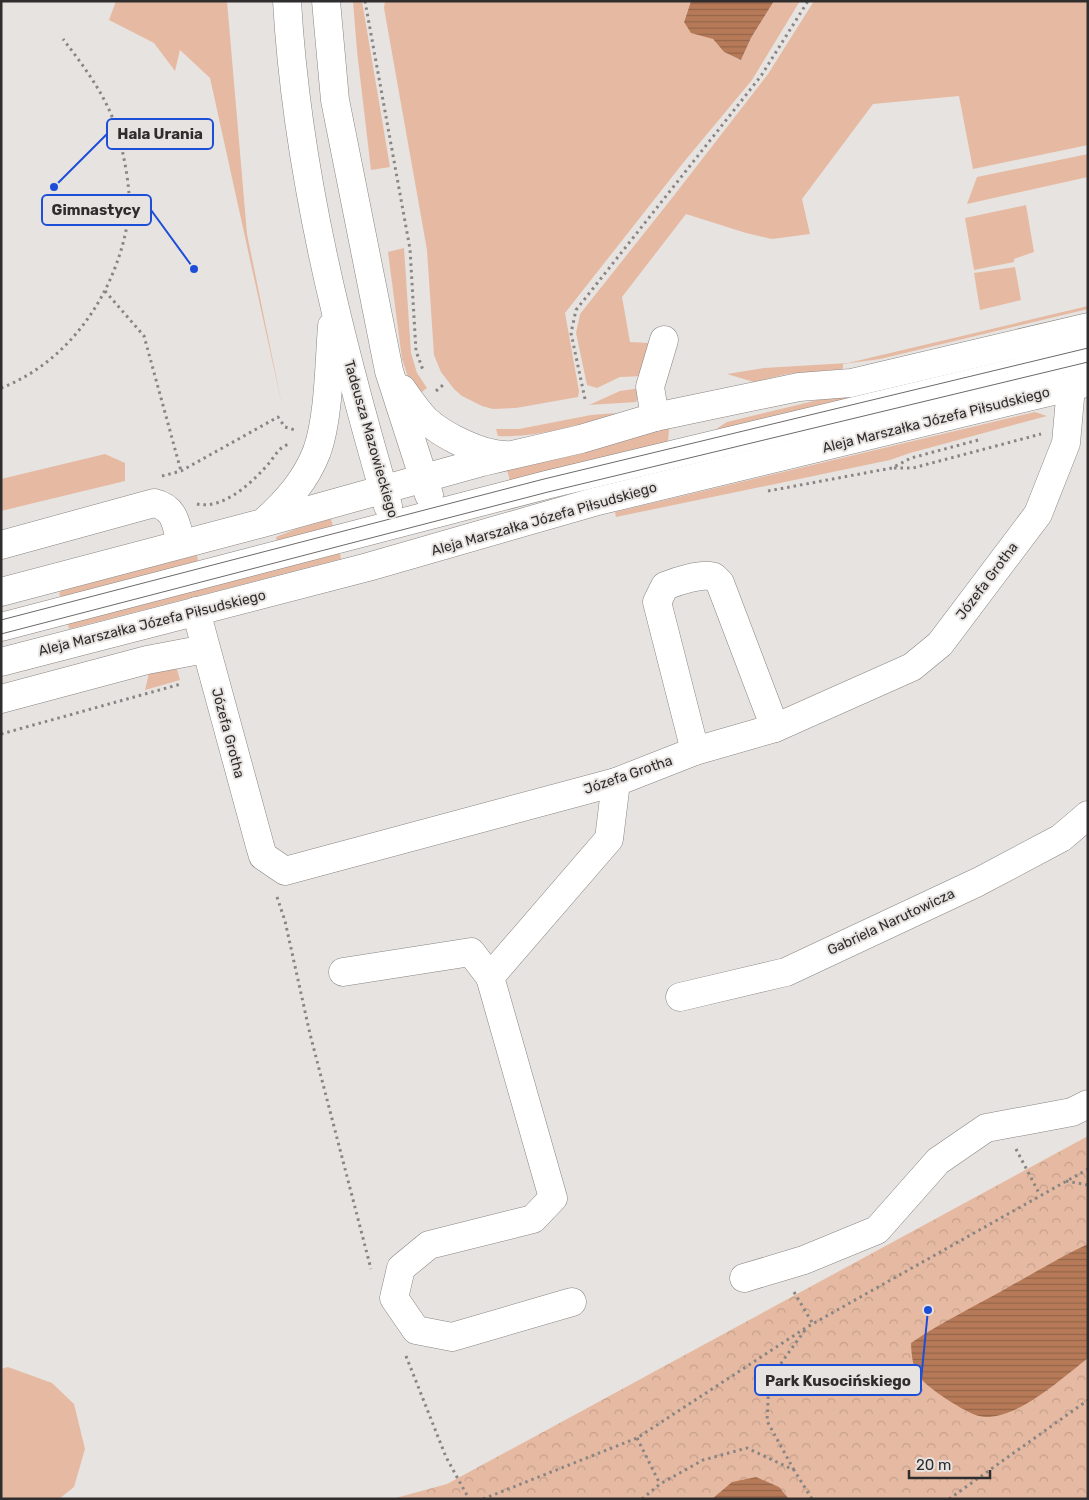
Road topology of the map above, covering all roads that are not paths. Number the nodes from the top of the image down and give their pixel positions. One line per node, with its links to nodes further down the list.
1 (288, 1): 3 (street, Tadeusza Mazowieckiego)
2 (326, 2): 7 (street)
3 (334, 305): 15 (street, Tadeusza Mazowieckiego); 17 (street, Tadeusza Mazowieckiego)
4 (1088, 327): 9 (street)
5 (664, 340): 10 (street)
6 (1088, 355): 11 (street)
7 (389, 371): 12 (street); 14 (street)
8 (1079, 385): 13 (street, Aleja Marszałka Józefa Piłsudskiego); 30 (street, Józefa Grotha)
9 (703, 407): 10 (street); 11 (street)
10 (655, 417): 12 (street)
11 (692, 450): 13 (street); 16 (street)
12 (514, 454): 14 (street)
13 (712, 474): 21 (street, Aleja Marszałka Józefa Piłsudskiego)
14 (423, 478): 15 (street); 16 (street)
15 (384, 489): 17 (street); 18 (street, Tadeusza Mazowieckiego)
16 (434, 514): 18 (street); 21 (street)
17 (263, 523): 19 (street); 22 (street, Tadeusza Mazowieckiego)
18 (395, 525): 21 (street, Tadeusza Mazowieckiego); 22 (street)
19 (181, 544): 20 (street); 23 (street)
20 (1, 545)
21 (422, 553): 24 (street, Aleja Marszałka Józefa Piłsudskiego)
22 (204, 574): 25 (street)
23 (1, 592): 25 (street)
24 (196, 611): 27 (street, Józefa Grotha); 28 (street, Aleja Marszałka Józefa Piłsudskiego)
25 (42, 616): 26 (street); 28 (street)
26 (1, 627)
27 (205, 649): 29 (street); 32 (street, Józefa Grotha)
28 (6, 660)
29 (1, 700)
30 (775, 728): 31 (street, Józefa Grotha); 31 (street)
31 (695, 751): 32 (street, Józefa Grotha)
32 (616, 782): 35 (street)
33 (1088, 815): 36 (street, Gabriela Narutowicza)
34 (343, 972): 35 (street)
35 (490, 978): 39 (street)
36 (680, 997)
37 (1088, 1104): 38 (street)
38 (744, 1278)
39 (572, 1302)

